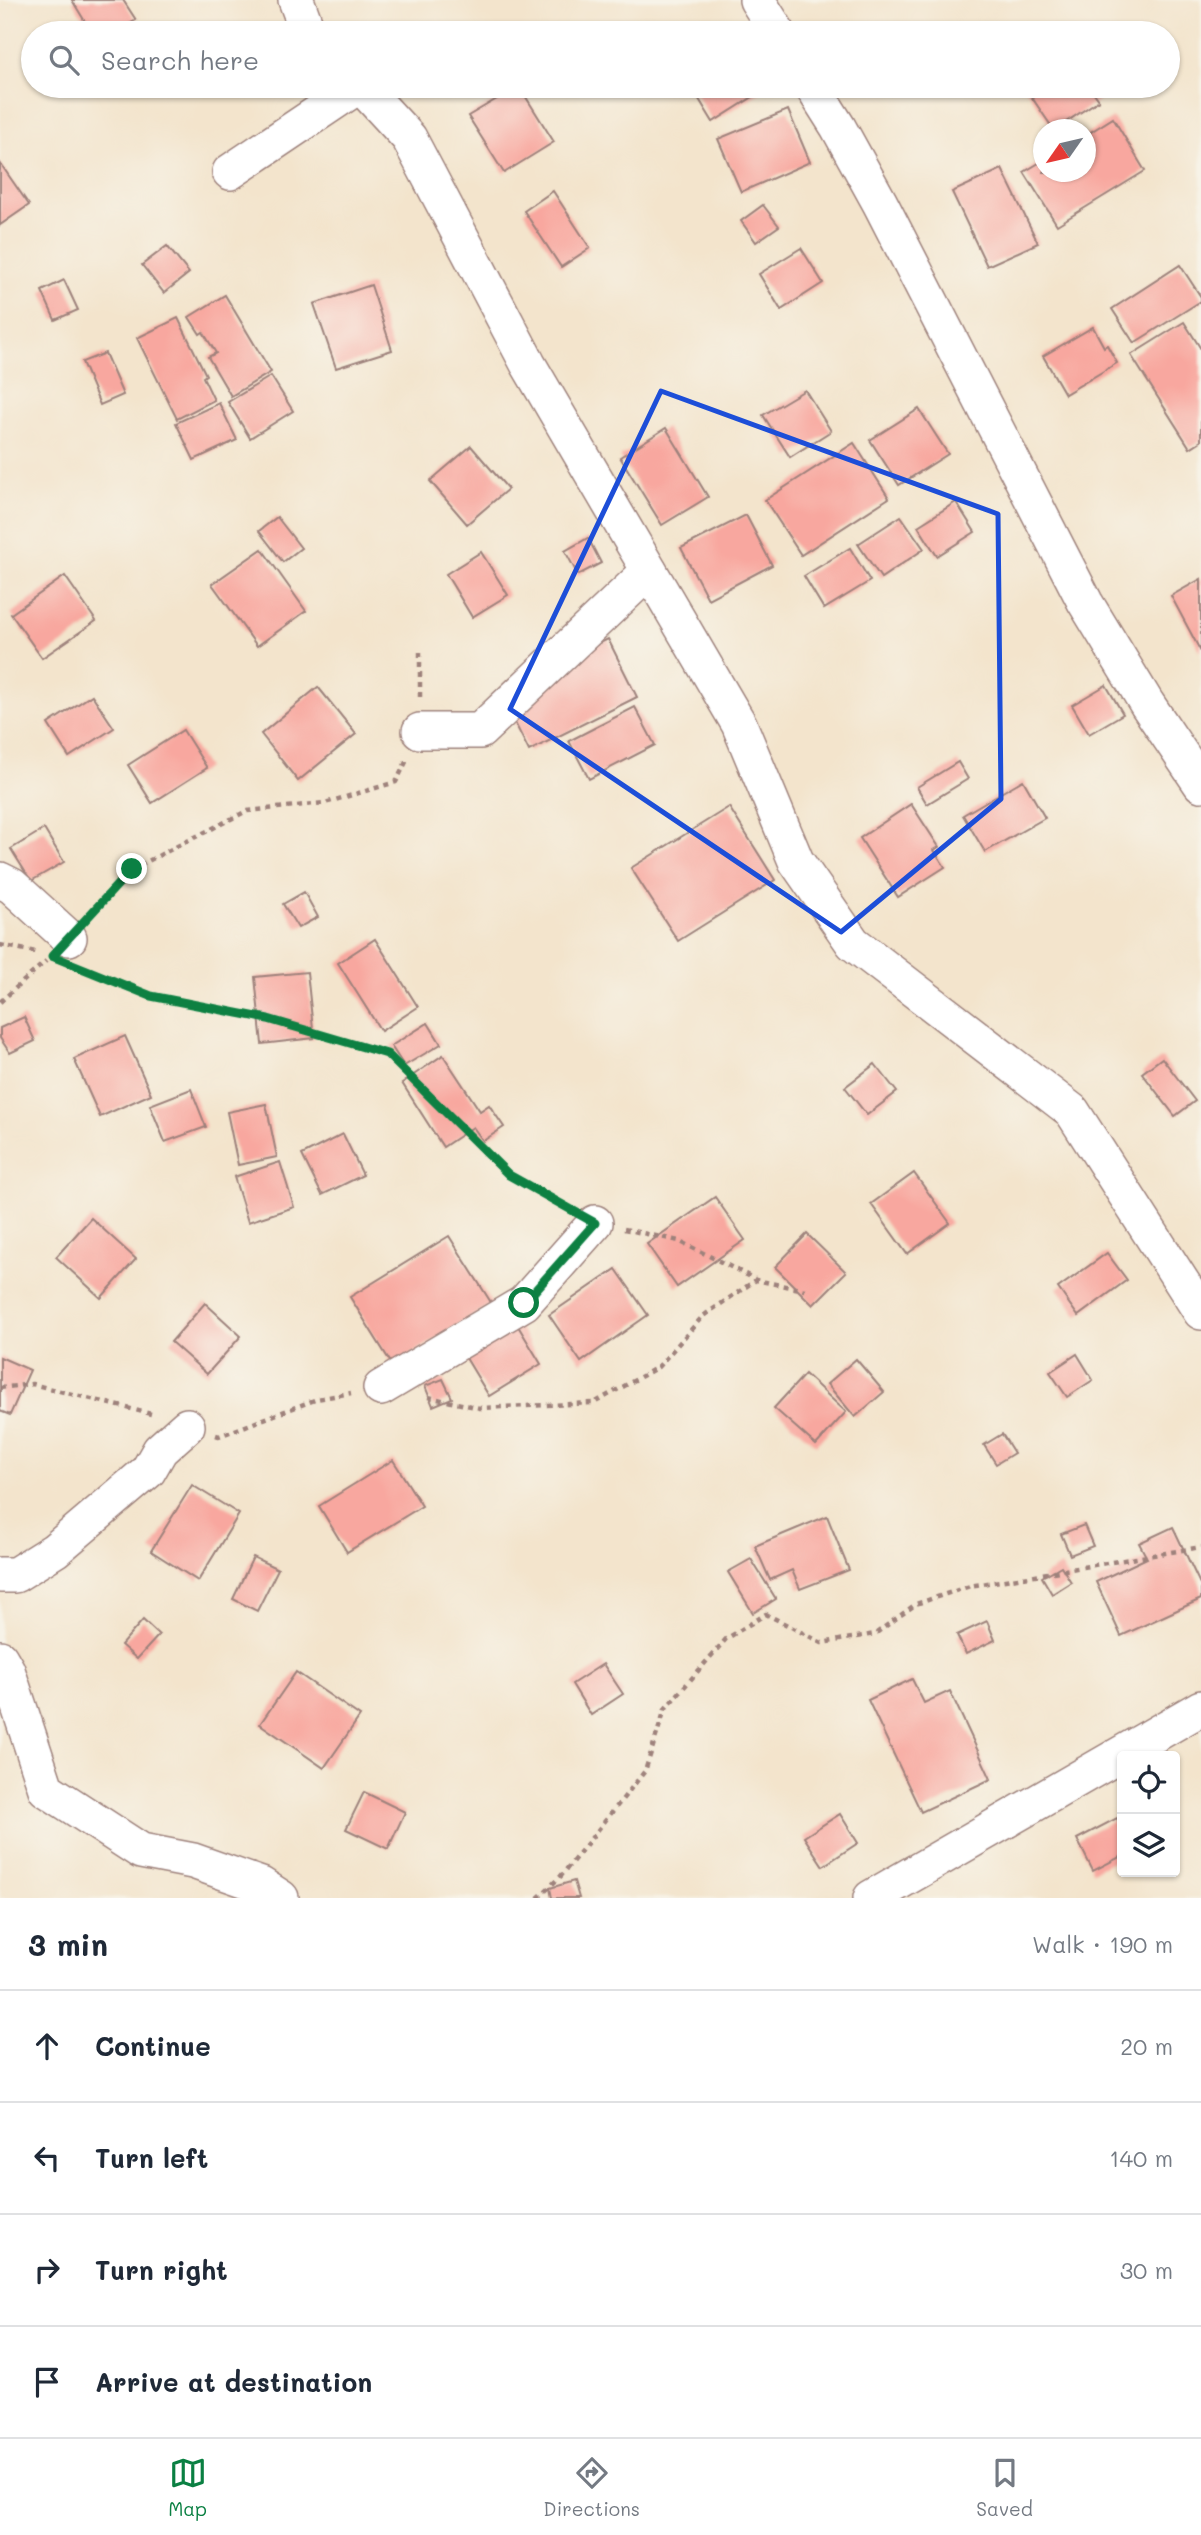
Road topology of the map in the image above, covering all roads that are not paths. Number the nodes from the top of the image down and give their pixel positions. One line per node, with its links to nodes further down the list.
1 (296, 0): 3 (street)
2 (757, 0): 4 (street)
3 (304, 21)
4 (770, 21)
5 (342, 98): 8 (street)
6 (371, 98): 9 (street)
7 (820, 98): 11 (street)
8 (230, 172)
9 (649, 571): 10 (street); 15 (street)
10 (420, 731)
11 (1201, 784)
12 (0, 880): 13 (street)
13 (73, 952)
14 (595, 1223): 16 (street)
15 (1201, 1312)
16 (381, 1388)
17 (187, 1426): 18 (street)
18 (0, 1575)
19 (0, 1658): 21 (street)
20 (1201, 1708): 22 (street)
21 (281, 1898)
22 (871, 1898)

